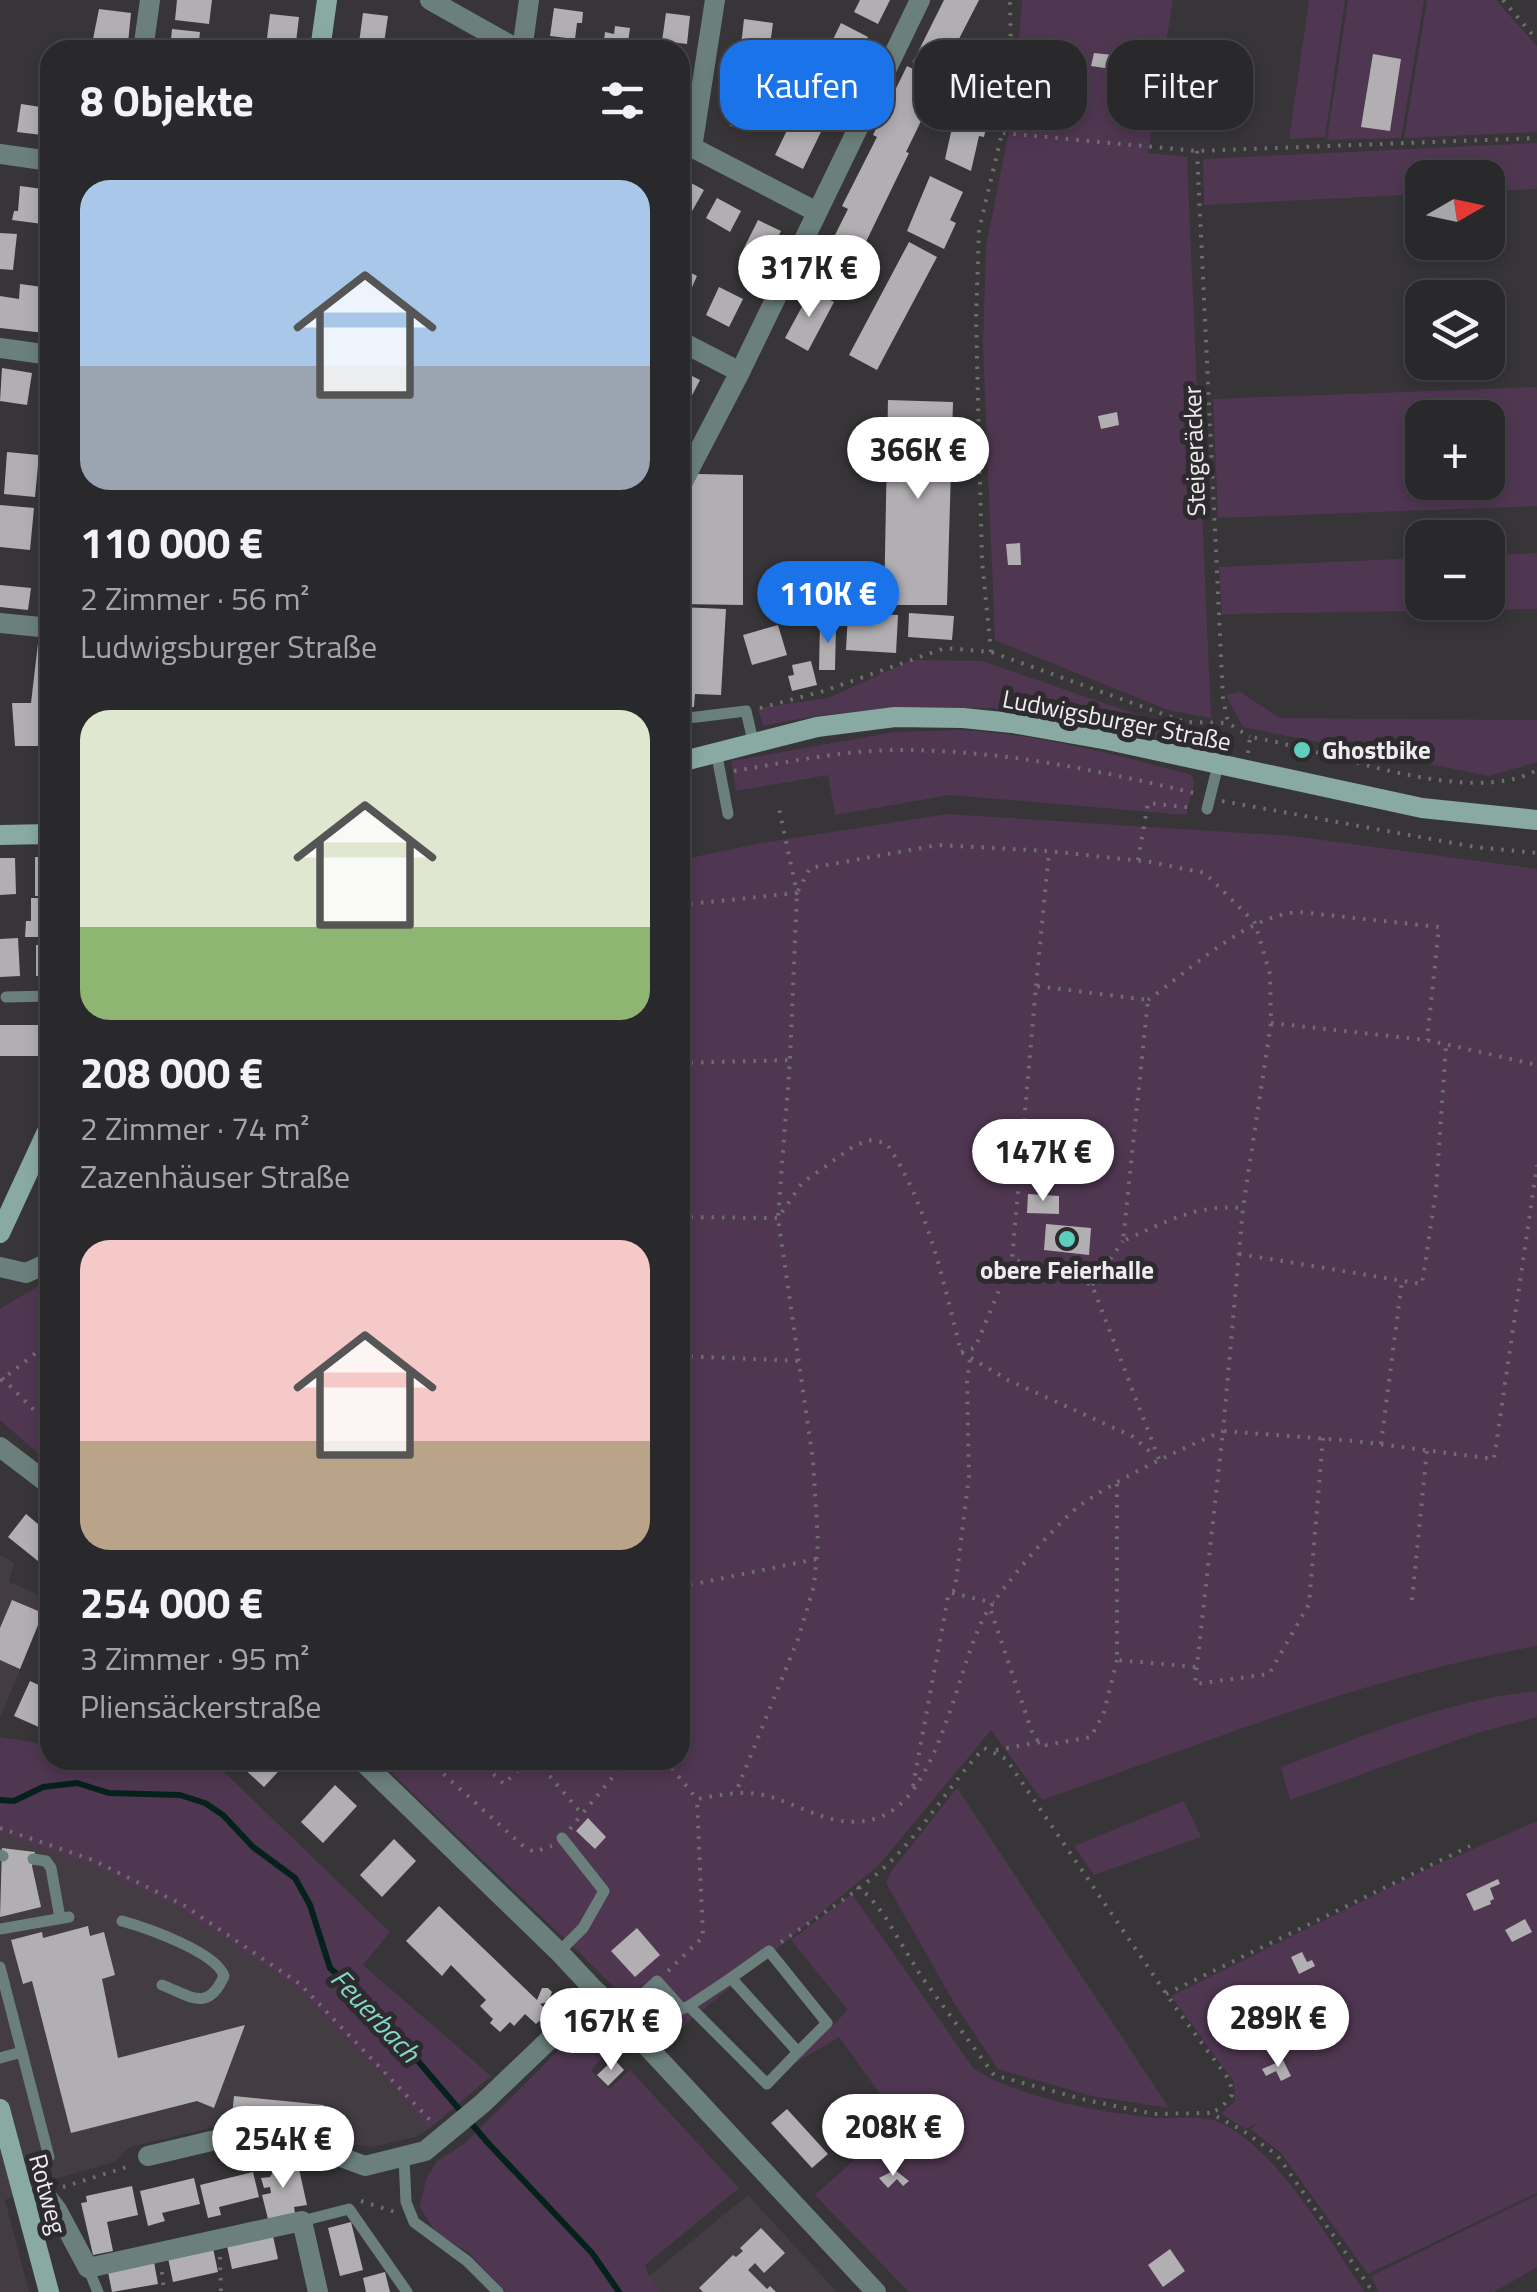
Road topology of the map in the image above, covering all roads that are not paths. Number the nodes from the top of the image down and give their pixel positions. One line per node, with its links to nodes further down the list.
1 (150, 0): 7 (street)
2 (327, 0): 8 (main road)
3 (430, 0): 9 (street)
4 (530, 0): 10 (street)
5 (715, 0): 11 (street)
6 (920, 0): 15 (street)
7 (145, 40)
8 (321, 40)
9 (503, 40)
10 (523, 40)
11 (690, 125)
12 (690, 147): 15 (street)
13 (0, 154): 14 (street)
14 (40, 160)
15 (816, 211): 19 (street)
16 (690, 346): 19 (street)
17 (0, 348): 18 (street)
18 (40, 353)
19 (740, 372): 20 (street)
20 (690, 468)
21 (0, 623): 22 (street)
22 (40, 627)
23 (690, 718): 24 (lane)
24 (753, 742): 25 (main road, Ludwigsburger Straße); 27 (main road, Ludwigsburger Straße)
25 (716, 751): 26 (main road, Ludwigsburger Straße); 29 (lane)
26 (690, 757)
27 (1218, 765): 28 (lane); 30 (main road, Ludwigsburger Straße)
28 (1209, 803)
29 (728, 814)
30 (1537, 820)
31 (0, 834): 32 (main road)
32 (40, 834)
33 (40, 996): 34 (lane)
34 (6, 997)
35 (40, 1147): 36 (main road)
36 (0, 1233)
37 (40, 1267): 38 (street)
38 (0, 1268)
39 (0, 1447): 40 (street)
40 (40, 1477)
41 (371, 1770): 46 (street)
42 (562, 1838): 46 (lane)
43 (33, 1859): 45 (lane)
44 (122, 1921): 49 (lane)
45 (0, 1929)
46 (559, 1952): 50 (street)
47 (0, 1967): 53 (lane)
48 (731, 1978): 51 (lane); 54 (lane); 54 (lane)
49 (162, 1985)
50 (598, 1993): 52 (street); 59 (street)
51 (689, 2006): 52 (lane); 54 (lane)
52 (619, 2016): 68 (street)
53 (22, 2052): 55 (lane); 58 (lane)
54 (798, 2052)
55 (0, 2058)
56 (0, 2108): 60 (main road, Rotweg)
57 (148, 2156): 59 (street)
58 (49, 2157)
59 (404, 2158): 67 (lane)
60 (24, 2197): 62 (street); 63 (main road, Rotweg)
61 (302, 2220): 62 (street); 65 (street); 66 (lane)
62 (88, 2268): 64 (lane)
63 (48, 2292)
64 (98, 2292)
65 (318, 2292)
66 (407, 2292)
67 (498, 2292)
68 (876, 2292)

